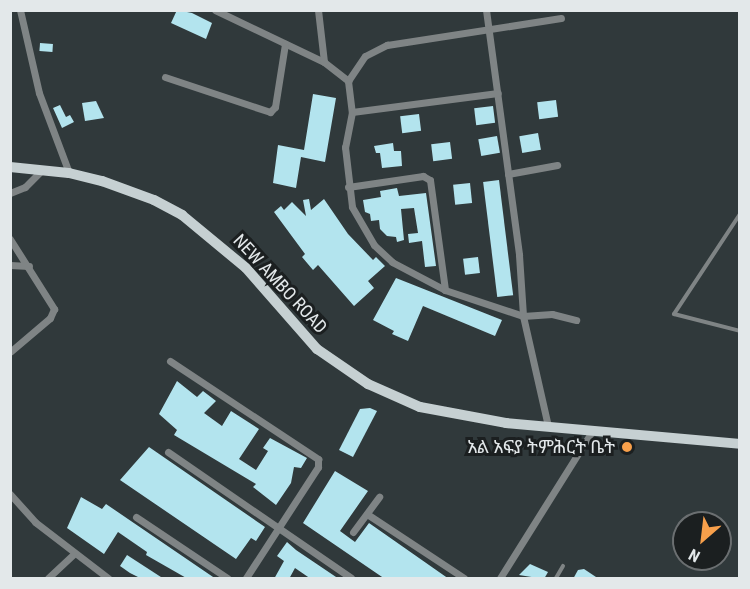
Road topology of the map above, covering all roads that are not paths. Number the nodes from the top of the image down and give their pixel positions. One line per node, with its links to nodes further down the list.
1 (20, 10): 16 (street)
2 (215, 10): 7 (street)
3 (318, 10): 8 (street)
4 (486, 10): 6 (street)
5 (561, 18): 6 (street)
6 (489, 32): 10 (street); 11 (street)
7 (285, 44): 8 (street); 9 (street)
8 (324, 62): 10 (street)
9 (165, 77)
10 (348, 81): 12 (street)
11 (498, 93): 12 (street); 17 (street)
12 (352, 112): 18 (street)
13 (557, 165): 17 (street)
14 (10, 167): 15 (main road, NEW AMBO ROAD)
15 (43, 169): 16 (main road, NEW AMBO ROAD); 19 (street)
16 (69, 172): 30 (main road, NEW AMBO ROAD)
17 (508, 174): 25 (street)
18 (348, 187): 24 (street); 24 (street)
19 (10, 194)
20 (740, 214): 27 (lane)
21 (10, 239): 23 (street)
22 (10, 265): 23 (street)
23 (29, 266): 28 (street)
24 (446, 290): 25 (street)
25 (523, 316): 26 (street); 30 (street)
26 (576, 320)
27 (740, 331)
28 (10, 352)
29 (170, 361): 38 (street)
30 (548, 426): 31 (main road, NEW AMBO ROAD)
31 (594, 430): 32 (main road, NEW AMBO ROAD); 48 (street)
32 (740, 444)
33 (168, 452): 38 (street)
34 (10, 494): 40 (street)
35 (379, 497): 36 (street)
36 (367, 514): 39 (street); 47 (street)
37 (136, 517): 44 (street)
38 (280, 528): 45 (street); 46 (street)
39 (353, 532)
40 (74, 555): 42 (street); 43 (street)
41 (563, 566): 49 (lane)
42 (48, 579)
43 (108, 579)
44 (227, 579)
45 (246, 579)
46 (351, 579)
47 (464, 579)
48 (500, 579)
49 (556, 579)

